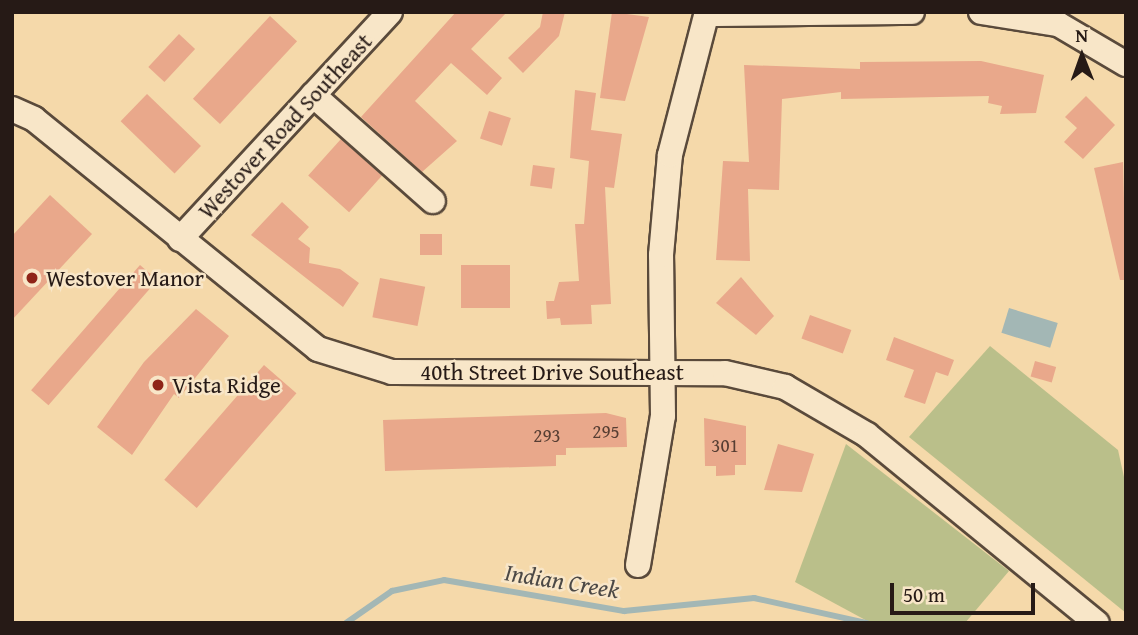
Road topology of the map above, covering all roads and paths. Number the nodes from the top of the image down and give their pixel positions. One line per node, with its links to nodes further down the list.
1 (390, 12): 6 (street, Westover Road Southeast)
2 (912, 12): 4 (street)
3 (981, 12): 5 (street)
4 (706, 13): 10 (street)
5 (1126, 64)
6 (313, 95): 8 (street); 9 (street, Westover Road Southeast)
7 (12, 109): 9 (street, 40th Street Drive Southeast)
8 (433, 201)
9 (180, 239): 10 (street, 40th Street Drive Southeast)
10 (664, 371): 11 (street); 12 (street, 40th Street Drive Southeast)
11 (638, 565)
12 (1097, 623)

